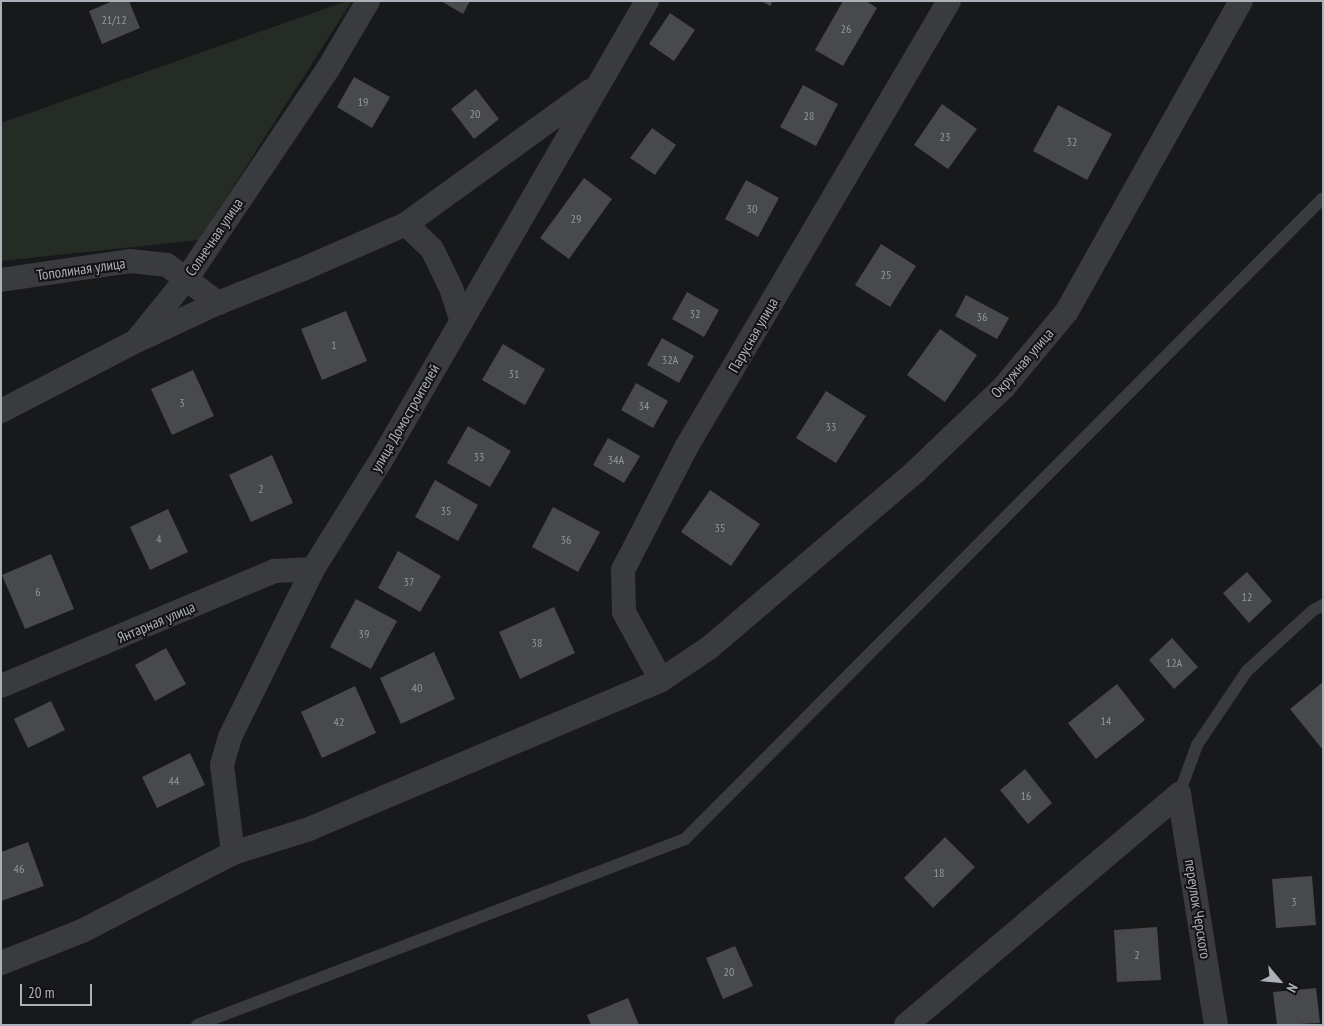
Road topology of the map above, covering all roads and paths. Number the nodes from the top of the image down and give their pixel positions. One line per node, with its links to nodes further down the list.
1 (368, 1): 8 (street, Солнечная улица)
2 (647, 1): 5 (street, улица Домостроителей)
3 (949, 1): 16 (street, Парусная улица)
4 (1241, 1): 16 (street, Окружная улица)
5 (598, 85): 7 (street); 11 (street, улица Домостроителей)
6 (1323, 198): 21 (lane)
7 (406, 224): 10 (street); 11 (street)
8 (187, 278): 9 (street, Тополиная улица); 10 (street, Тополиная улица); 12 (street, Солнечная улица)
9 (1, 280)
10 (218, 303): 12 (street)
11 (462, 321): 14 (street, улица Домостроителей)
12 (136, 341): 13 (street, Солнечная улица)
13 (1, 411)
14 (313, 569): 17 (street, Янтарная улица); 19 (street, улица Домостроителей)
15 (1323, 606): 18 (lane)
16 (661, 680): 19 (street, Окружная улица)
17 (1, 686)
18 (1179, 794): 22 (street); 23 (street, переулок Черского)
19 (233, 853): 20 (street, Окружная улица)
20 (1, 963)
21 (197, 1025)
22 (906, 1025)
23 (1216, 1025)

